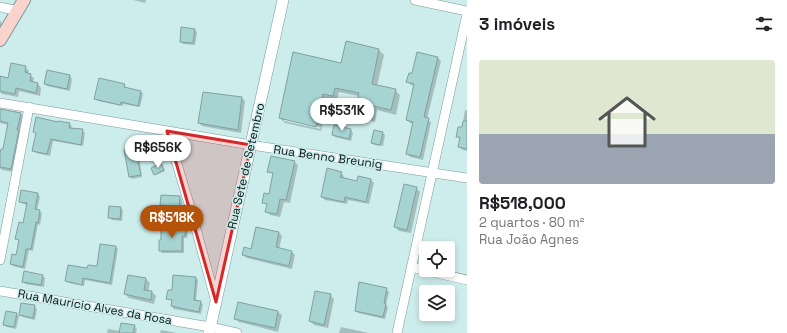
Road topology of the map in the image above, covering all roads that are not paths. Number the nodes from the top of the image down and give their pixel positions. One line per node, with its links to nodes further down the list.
1 (283, 0): 11 (street, Rua Sete de Setembro)
2 (414, 0): 5 (street)
3 (21, 5): 4 (street); 7 (main road)
4 (0, 7)
5 (467, 11)
6 (467, 14): 12 (street)
7 (0, 40)
8 (0, 103): 9 (street, Rua Benno Breunig)
9 (29, 107): 10 (street, Rua Benno Breunig); 14 (street)
10 (167, 131): 11 (street, Rua Benno Breunig); 18 (street)
11 (251, 145): 12 (street, Rua Benno Breunig); 18 (street, Rua Sete de Setembro)
12 (432, 172): 13 (street, Rua Benno Breunig); 15 (street)
13 (467, 178)
14 (0, 260)
15 (411, 268): 16 (street); 21 (street)
16 (467, 280)
17 (0, 291): 19 (street, Rua Maurício Alves da Rosa)
18 (216, 302): 19 (street, Rua Sete de Setembro)
19 (209, 330): 20 (street, Rua Maurício Alves da Rosa)
20 (237, 333)
21 (397, 333)

